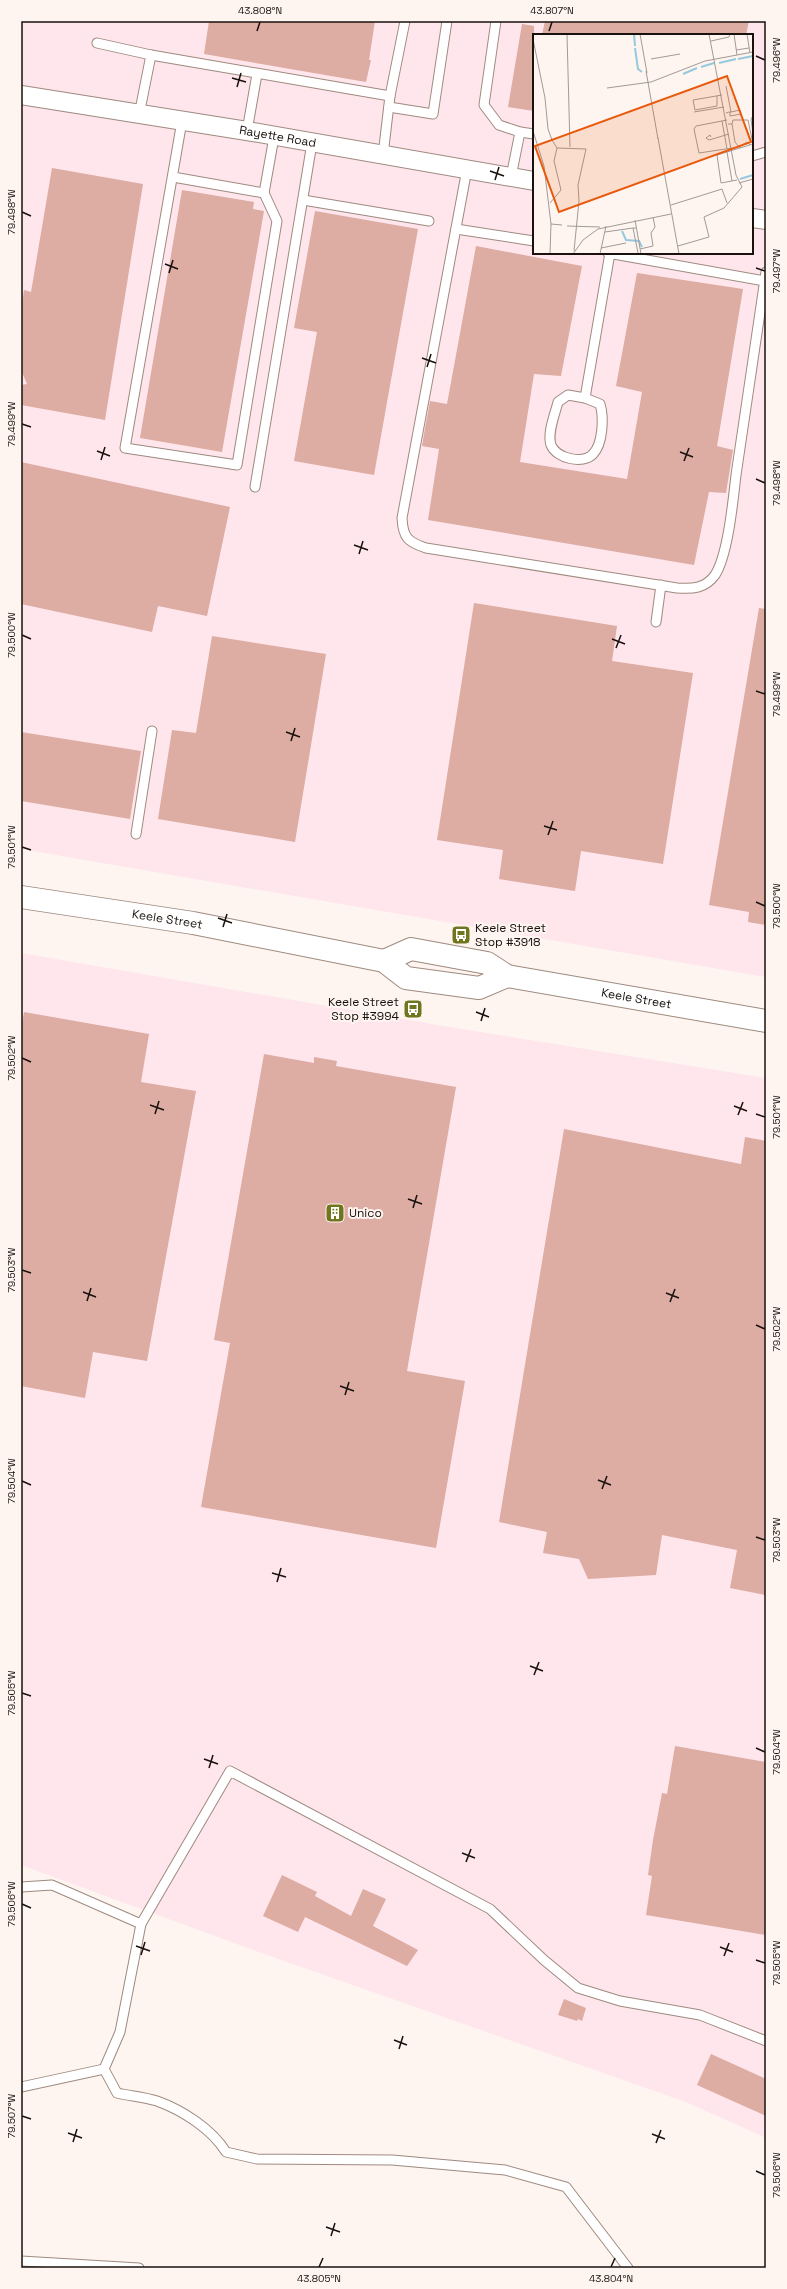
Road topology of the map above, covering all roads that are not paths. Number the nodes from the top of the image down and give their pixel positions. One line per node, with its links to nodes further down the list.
1 (404, 21): 8 (lane)
2 (447, 21): 9 (lane)
3 (496, 21): 13 (lane)
4 (97, 44): 5 (lane)
5 (151, 55): 6 (lane); 10 (lane)
6 (257, 74): 8 (lane); 12 (lane)
7 (21, 95): 10 (street, Rayette Road)
8 (390, 96): 9 (lane)
9 (389, 107): 18 (lane)
10 (139, 115): 11 (street, Rayette Road)
11 (182, 122): 12 (street, Rayette Road); 21 (lane)
12 (248, 132): 15 (street, Rayette Road)
13 (520, 132): 14 (lane); 22 (lane)
14 (533, 134)
15 (274, 137): 16 (street, Rayette Road); 24 (lane)
16 (312, 143): 18 (street, Rayette Road); 25 (lane)
17 (766, 152): 19 (lane)
18 (383, 155): 20 (street, Rayette Road)
19 (753, 156)
20 (467, 169): 22 (street, Rayette Road); 29 (lane)
21 (173, 177): 24 (lane); 24 (lane)
22 (512, 177): 23 (street, Rayette Road)
23 (533, 181)
24 (264, 192)
25 (303, 200): 28 (lane); 35 (lane)
26 (753, 218): 27 (street)
27 (766, 220)
28 (429, 221)
29 (456, 229): 30 (lane); 36 (lane)
30 (533, 241)
31 (610, 254): 34 (lane)
32 (617, 254): 33 (lane)
33 (765, 276): 36 (lane)
34 (585, 398): 34 (lane)
35 (255, 487)
36 (661, 585): 37 (lane)
37 (656, 622)
38 (152, 731): 39 (lane)
39 (136, 834)
40 (21, 897): 41 (main road, Keele Street)
41 (384, 961): 42 (main road, Keele Street); 42 (main road, Keele Street)
42 (507, 976): 43 (main road, Keele Street)
43 (766, 1021)
44 (21, 1887): 45 (lane)
45 (141, 1924): 46 (lane); 47 (lane)
46 (766, 2041)
47 (104, 2069): 48 (lane); 51 (lane)
48 (21, 2087)
49 (21, 2261): 50 (lane)
50 (139, 2268)
51 (628, 2268)

